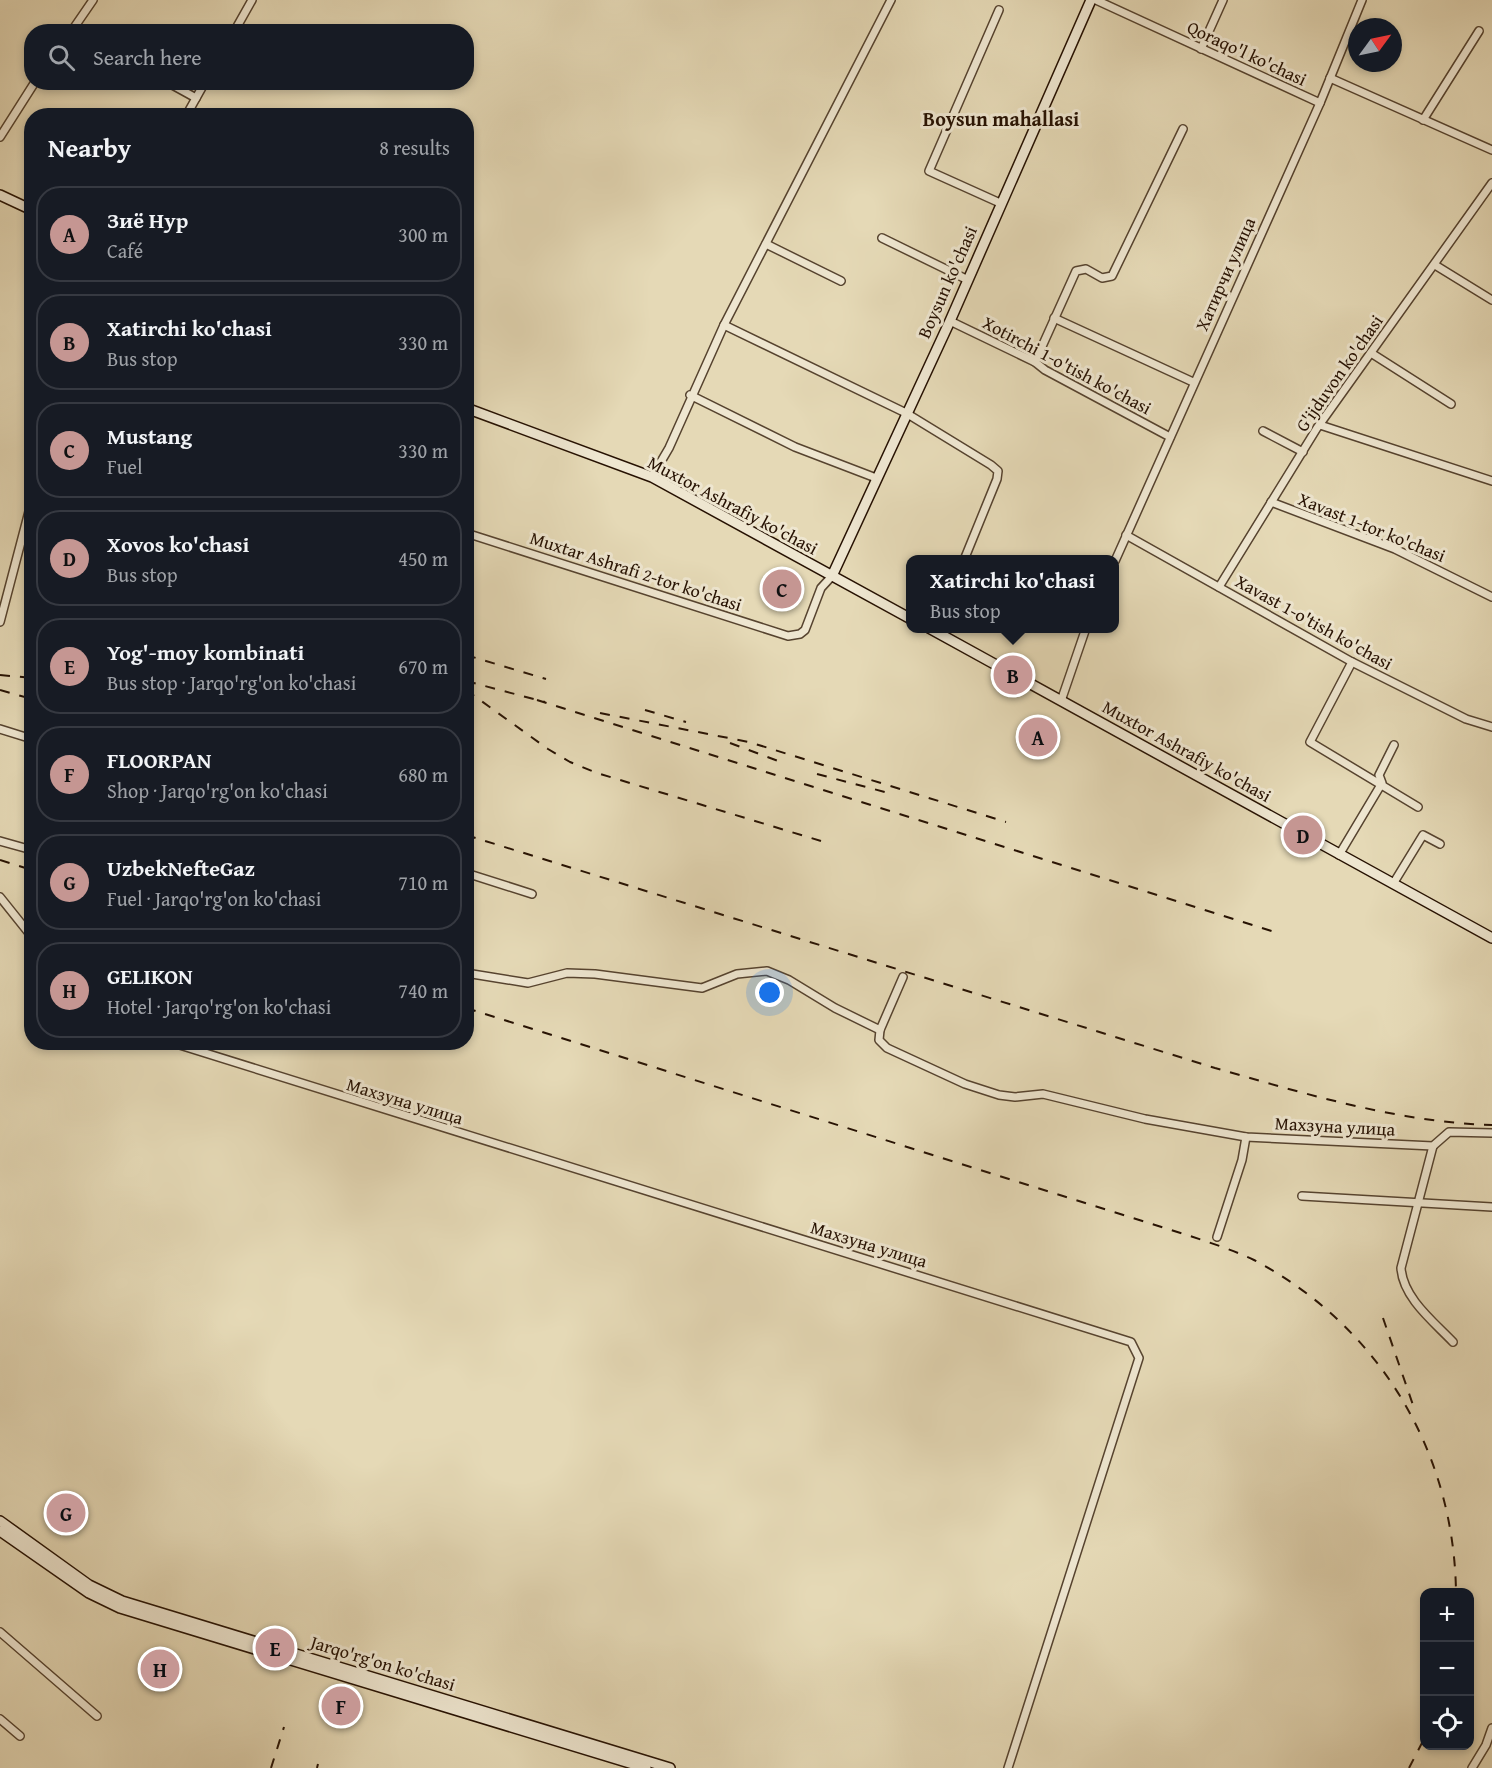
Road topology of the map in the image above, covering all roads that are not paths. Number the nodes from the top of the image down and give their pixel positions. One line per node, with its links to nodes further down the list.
1 (93, 0): 9 (street)
2 (252, 0): 10 (street)
3 (891, 0): 29 (street)
4 (1091, 0): 26 (main road, Boysun ko'chasi)
5 (1096, 0): 12 (street, Qoraqo'l ko'chasi)
6 (1223, 0): 12 (street)
7 (1362, 0): 13 (street, Хатирчи улица)
8 (999, 10): 26 (street)
9 (76, 24)
10 (238, 24)
11 (1479, 31): 20 (street)
12 (1201, 49): 18 (street, Qoraqo'l ko'chasi)
13 (1330, 78): 18 (street, Хатирчи улица); 20 (street, Qoraqo'l ko'chasi)
14 (30, 90): 22 (street)
15 (182, 90): 17 (street)
16 (200, 90): 17 (street)
17 (196, 98): 19 (street)
18 (1320, 103): 39 (street, Хатирчи улица)
19 (190, 108)
20 (1423, 120): 23 (street, Qoraqo'l ko'chasi)
21 (1183, 129): 34 (street)
22 (0, 137)
23 (1492, 150)
24 (1492, 183): 30 (street, G'ijduvon ko'chasi)
25 (0, 195): 27 (main road)
26 (1000, 203): 31 (main road, Boysun ko'chasi)
27 (24, 206)
28 (882, 238): 31 (street)
29 (766, 244): 32 (street); 36 (street)
30 (1435, 266): 33 (street); 37 (street, G'ijduvon ko'chasi)
31 (966, 279): 35 (main road, Boysun ko'chasi)
32 (841, 281)
33 (1492, 300)
34 (1054, 318): 38 (street); 39 (street)
35 (950, 321): 38 (street, Xotirchi 1-o'tish ko'chasi); 43 (main road, Boysun ko'chasi)
36 (724, 325): 40 (street); 43 (street)
37 (1371, 353): 41 (street); 44 (street, G'ijduvon ko'chasi)
38 (1035, 362): 46 (street, Xotirchi 1-o'tish ko'chasi)
39 (1193, 382): 46 (street, Хатирчи улица)
40 (690, 395): 48 (street); 49 (street)
41 (1452, 404)
42 (474, 411): 48 (main road, Muxtor Ashrafiy ko'chasi)
43 (906, 413): 49 (main road, Boysun ko'chasi); 55 (street)
44 (1320, 425): 47 (street, G'ijduvon ko'chasi); 50 (street)
45 (1263, 431): 47 (street)
46 (1170, 437): 53 (street, Хатирчи улица)
47 (1303, 452): 51 (street, G'ijduvon ko'chasi)
48 (652, 477): 57 (main road, Muxtor Ashrafiy ko'chasi)
49 (876, 478): 57 (main road, Boysun ko'chasi)
50 (1492, 481)
51 (1271, 502): 58 (street, G'ijduvon ko'chasi); 59 (street, Xavast 1-tor ko'chasi)
52 (24, 530): 61 (street)
53 (1126, 535): 56 (street, Хатирчи улица); 58 (street, Xavast 1-o'tish ko'chasi)
54 (474, 536): 57 (street, Muxtar Ashrafi 2-tor ko'chasi)
55 (966, 555)
56 (1118, 555)
57 (832, 576): 60 (main road, Muxtor Ashrafiy ko'chasi)
58 (1219, 587): 64 (street, Xavast 1-o'tish ko'chasi)
59 (1492, 597)
60 (906, 616)
61 (0, 622)
62 (939, 633): 65 (main road, Muxtor Ashrafiy ko'chasi)
63 (1084, 633): 65 (street)
64 (1352, 662): 66 (street, Xavast 1-o'tish ko'chasi); 70 (street)
65 (1061, 701): 75 (main road, Muxtor Ashrafiy ko'chasi)
66 (1492, 727)
67 (0, 729): 68 (street)
68 (24, 736)
69 (1394, 746): 70 (street)
70 (1382, 783): 71 (street); 75 (street)
71 (1418, 807)
72 (0, 841): 74 (street)
73 (1440, 844): 77 (street)
74 (24, 848)
75 (1339, 855): 77 (main road, Muxtor Ashrafiy ko'chasi)
76 (474, 876): 78 (street)
77 (1393, 884): 81 (main road, Muxtor Ashrafiy ko'chasi)
78 (532, 894)
79 (0, 897): 80 (street)
80 (24, 927)
81 (1492, 938)
82 (474, 974): 84 (street)
83 (903, 977): 84 (street)
84 (880, 1030): 87 (street, Махзуна улица)
85 (196, 1050): 103 (street, Махзуна улица)
86 (1492, 1133): 88 (street)
87 (1246, 1137): 88 (street, Махзуна улица); 92 (street)
88 (1433, 1146): 90 (street)
89 (1302, 1196): 90 (street)
90 (1419, 1204): 91 (street); 93 (street)
91 (1492, 1207)
92 (1217, 1237)
93 (1453, 1342)
94 (0, 1521): 102 (main road, Jarqo'rg'on ko'chasi)
95 (0, 1531): 101 (main road, Jarqo'rg'on ko'chasi)
96 (0, 1632): 97 (street)
97 (97, 1716)
98 (0, 1719): 100 (street)
99 (1492, 1728): 104 (street)
100 (20, 1736)
101 (646, 1768)
102 (670, 1768)
103 (1008, 1768)
104 (1472, 1768)

